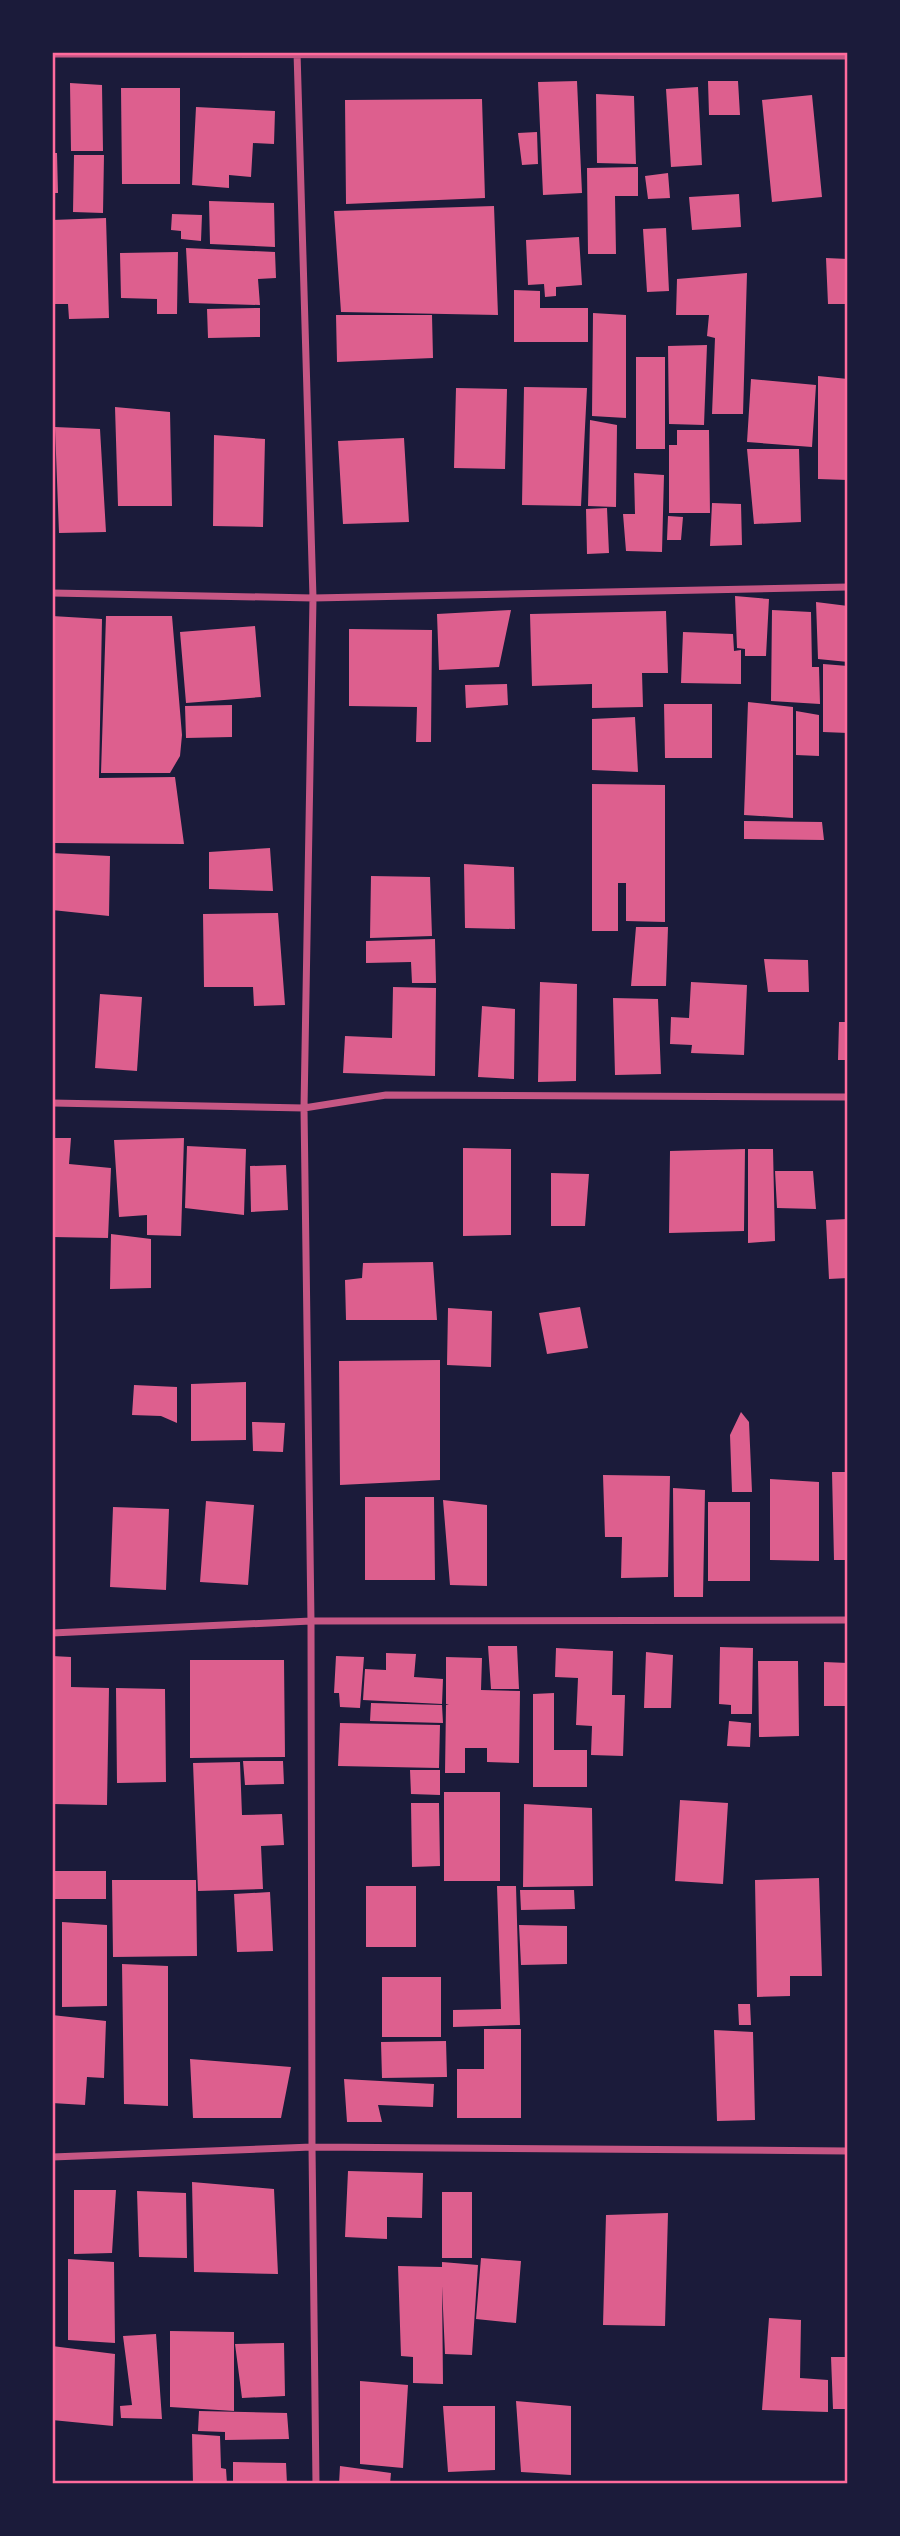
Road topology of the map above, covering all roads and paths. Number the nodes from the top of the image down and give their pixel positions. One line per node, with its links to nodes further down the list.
1 (52, 54): 2 (street)
2 (297, 54): 3 (street); 6 (street)
3 (848, 56)
4 (848, 587): 6 (street)
5 (52, 593): 6 (street)
6 (313, 598): 9 (street)
7 (848, 1097): 9 (street)
8 (52, 1103): 9 (street)
9 (304, 1108): 11 (street)
10 (848, 1620): 11 (street)
11 (311, 1621): 12 (street); 13 (street)
12 (52, 1633)
13 (312, 2147): 14 (street); 15 (street); 16 (street)
14 (848, 2151)
15 (52, 2157)
16 (316, 2483)

